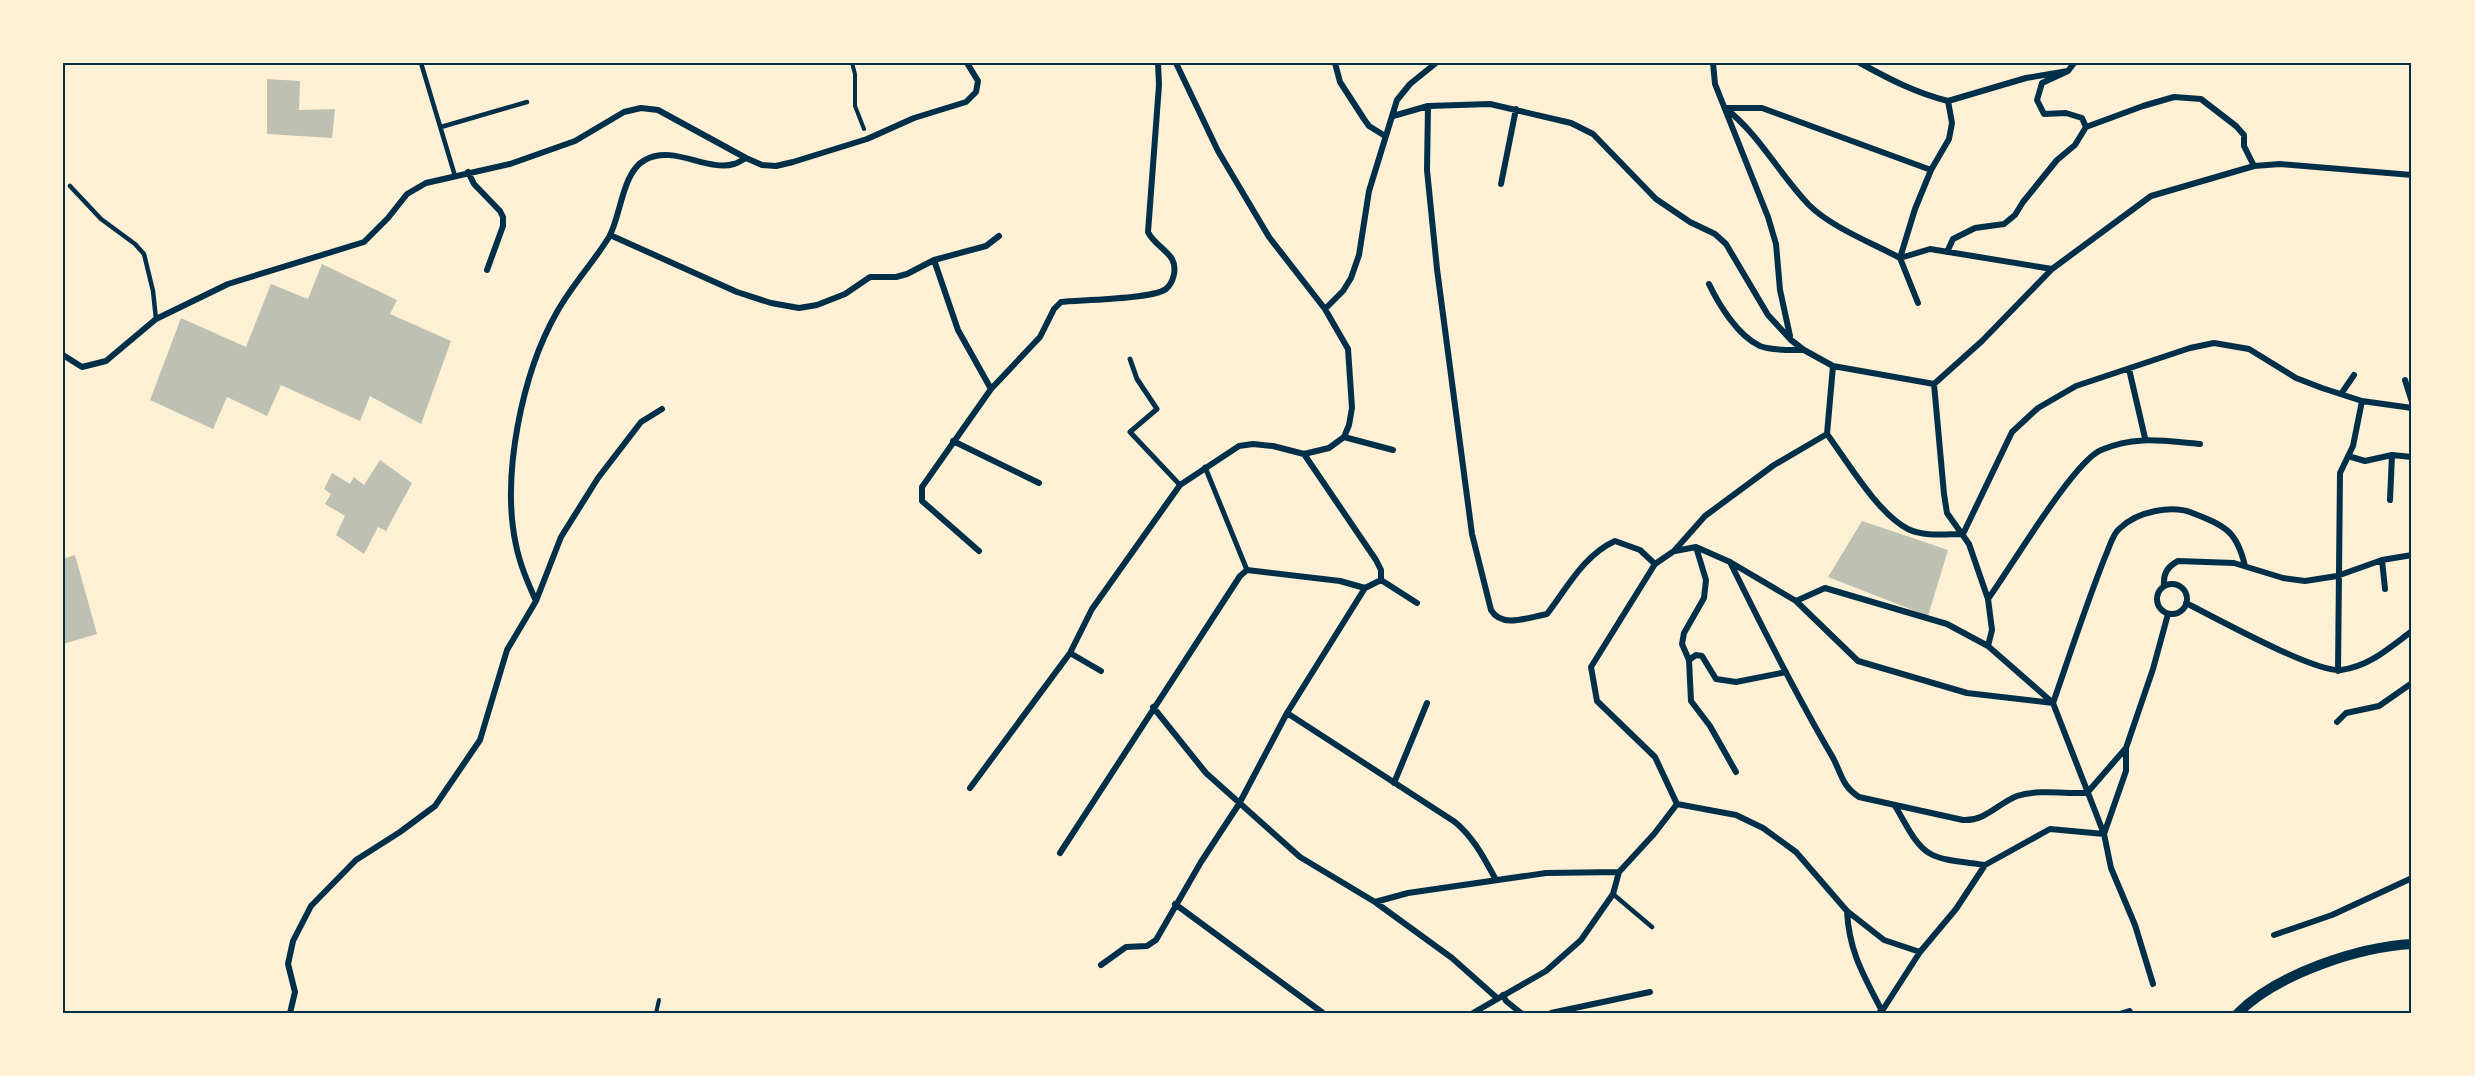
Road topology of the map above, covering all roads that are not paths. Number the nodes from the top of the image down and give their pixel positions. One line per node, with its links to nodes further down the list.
1 (421, 63): 18 (lane)
2 (967, 63): 20 (street)
3 (1158, 63): 48 (street)
4 (1176, 63): 37 (street)
5 (1335, 63): 19 (street)
6 (1436, 63): 16 (street)
7 (1713, 63): 14 (street)
8 (1860, 63): 11 (street)
9 (2074, 63): 10 (street)
10 (2068, 71): 11 (street); 17 (street)
11 (1948, 101): 22 (street)
12 (527, 102): 18 (lane)
13 (1428, 106): 15 (street); 16 (street); 75 (street)
14 (1725, 108): 22 (street); 31 (street); 39 (street)
15 (1516, 109): 26 (street); 39 (street)
16 (1393, 116): 19 (street)
17 (2086, 127): 21 (street); 30 (street)
18 (441, 128): 25 (lane)
19 (1385, 136): 37 (street)
20 (746, 158): 23 (street); 28 (street)
21 (2254, 166): 24 (street); 33 (street)
22 (1931, 170): 31 (street)
23 (468, 172): 25 (street); 34 (street)
24 (2412, 175)
25 (455, 176): 38 (street)
26 (1502, 184)
27 (70, 186): 38 (lane)
28 (610, 235): 32 (street); 84 (street)
29 (999, 236): 32 (street)
30 (1947, 252): 31 (street); 33 (street)
31 (1900, 258): 36 (street)
32 (934, 260): 48 (street)
33 (2052, 269): 47 (street)
34 (487, 270)
35 (1709, 284): 40 (street)
36 (1918, 303)
37 (1325, 309): 55 (street)
38 (156, 319): 41 (street)
39 (1791, 340): 40 (street)
40 (1804, 350): 43 (street)
41 (63, 355)
42 (1130, 359): 66 (street)
43 (1833, 366): 47 (street); 54 (street)
44 (2129, 369): 49 (street); 56 (street); 68 (street)
45 (2354, 375): 49 (street)
46 (2405, 380): 51 (street)
47 (1934, 384): 68 (street)
48 (991, 389): 57 (street)
49 (2341, 394): 50 (street)
50 (2362, 401): 52 (street); 61 (street)
51 (2412, 402)
52 (2412, 408)
53 (662, 409): 84 (street)
54 (1827, 434): 68 (street); 71 (street)
55 (1344, 437): 59 (street); 60 (street)
56 (2145, 438): 58 (street); 83 (street)
57 (953, 441): 65 (street); 70 (street)
58 (2200, 444)
59 (1393, 450)
60 (1304, 454): 64 (street); 79 (street)
61 (2348, 456): 62 (street); 78 (street)
62 (2392, 456): 63 (street); 67 (street)
63 (2412, 457)
64 (1205, 467): 66 (street); 77 (street)
65 (1039, 483)
66 (1180, 485): 91 (street)
67 (2390, 500)
68 (1964, 534): 83 (street)
69 (1696, 547): 71 (street); 74 (street); 92 (street)
70 (980, 551)
71 (1674, 551): 75 (street)
72 (2412, 555): 73 (street)
73 (2382, 560): 78 (street); 82 (street)
74 (1730, 562): 85 (street); 95 (street)
75 (1655, 564): 108 (street)
76 (2245, 566): 78 (street); 80 (street); 98 (street)
77 (1247, 570): 81 (street); 99 (street)
78 (2337, 576): 94 (street)
79 (1381, 580): 81 (street); 86 (street)
80 (2164, 586): 87 (street); 88 (street)
81 (1365, 588): 100 (street)
82 (2385, 589)
83 (1988, 599): 90 (street)
84 (536, 601): 129 (street)
85 (1796, 601): 90 (street); 98 (street)
86 (1417, 603)
87 (2186, 603): 88 (street); 94 (street)
88 (2168, 614): 102 (street)
89 (2412, 631): 94 (street)
90 (1988, 646): 98 (street)
91 (1070, 653): 93 (street); 105 (street)
92 (1689, 660): 95 (street); 103 (street)
93 (1101, 671)
94 (2338, 671)
95 (1786, 672): 109 (street)
96 (2412, 683): 101 (street)
97 (1427, 703): 104 (street)
98 (2053, 703): 106 (street)
99 (1153, 707): 107 (street); 111 (street)
100 (1287, 713): 104 (street); 107 (street)
101 (2337, 722)
102 (2126, 748): 106 (street); 110 (street)
103 (1736, 772)
104 (1394, 783): 115 (street)
105 (970, 788)
106 (2087, 793): 109 (street); 110 (street)
107 (1239, 804): 117 (street); 118 (street)
108 (1677, 804): 113 (street); 119 (street)
109 (1895, 806): 112 (street)
110 (2104, 834): 112 (street); 125 (street)
111 (1060, 853)
112 (1985, 865): 123 (street)
113 (1620, 872): 115 (street); 116 (street)
114 (2412, 878): 121 (street)
115 (1496, 880): 117 (street)
116 (1613, 894): 120 (lane); 127 (street)
117 (1375, 902): 127 (street)
118 (1175, 904): 124 (street); 130 (street)
119 (1847, 911): 123 (street); 128 (street)
120 (1653, 927)
121 (2274, 935)
122 (2412, 944): 134 (street)
123 (1920, 952): 128 (street)
124 (1101, 965)
125 (2153, 984)
126 (1650, 992): 133 (street)
127 (1500, 996): 131 (street); 132 (street)
128 (1881, 1012)
129 (290, 1013)
130 (1323, 1013)
131 (1473, 1013)
132 (1521, 1013)
133 (1551, 1013)
134 (2238, 1013)

